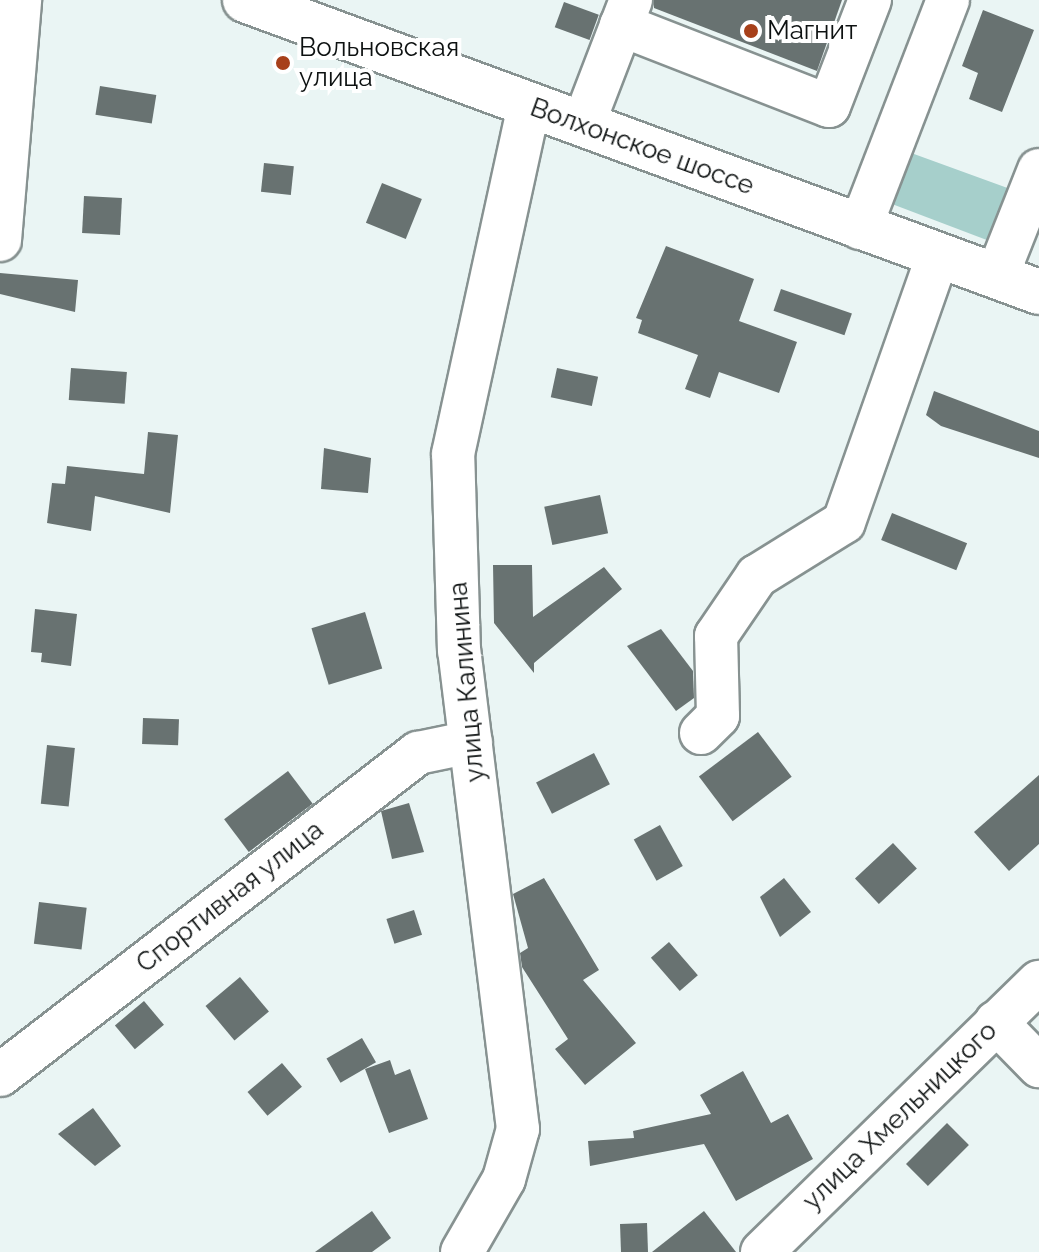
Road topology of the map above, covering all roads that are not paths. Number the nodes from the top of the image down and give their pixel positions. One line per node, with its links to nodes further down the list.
1 (20, 0): 10 (street)
2 (245, 0): 6 (main road, Волхонское шоссе)
3 (870, 0): 5 (street)
4 (948, 0): 9 (street)
5 (626, 12): 7 (street)
6 (529, 105): 7 (main road, Волхонское шоссе); 15 (street, улица Калинина)
7 (583, 125): 9 (main road, Волхонское шоссе)
8 (1039, 170): 11 (street)
9 (860, 228): 12 (main road, Волхонское шоссе)
10 (0, 240)
11 (1006, 252): 12 (main road, Волхонское шоссе); 13 (main road, Волхонское шоссе)
12 (938, 255): 14 (street)
13 (1039, 292)
14 (701, 733)
15 (471, 742): 19 (street, Спортивная улица); 20 (street, улица Калинина)
16 (1039, 982): 17 (street, улица Хмельницкого)
17 (996, 1022): 18 (street); 21 (street, улица Хмельницкого)
18 (1039, 1066)
19 (0, 1075)
20 (468, 1250)
21 (762, 1252)

